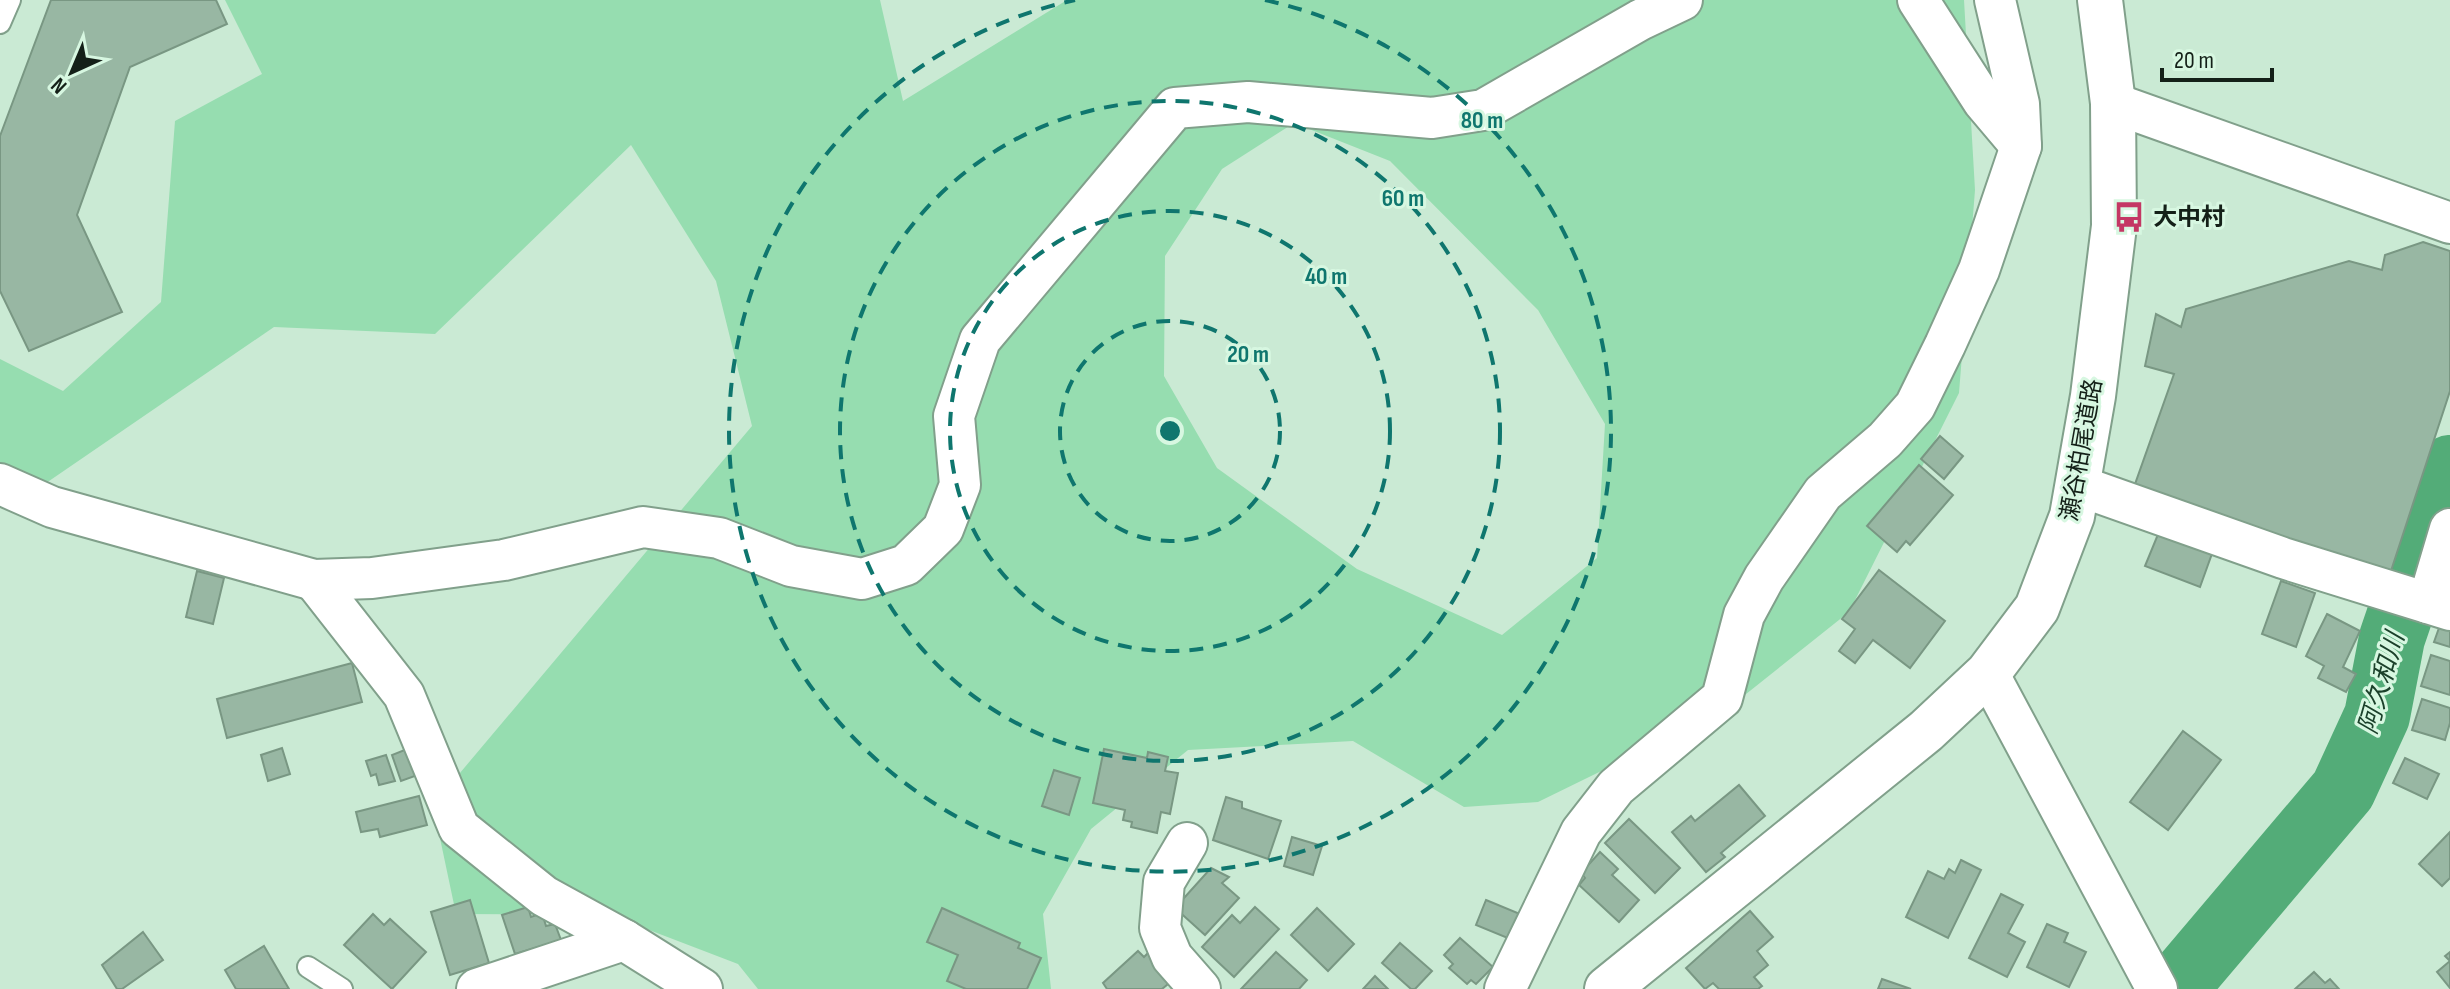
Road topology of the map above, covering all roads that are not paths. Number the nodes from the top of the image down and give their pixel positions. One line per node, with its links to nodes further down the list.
1 (10, 0): 6 (lane)
2 (1682, 0): 13 (street)
3 (1918, 0): 8 (street)
4 (1995, 0): 8 (street)
5 (2100, 0): 7 (main road, 瀬谷柏尾道路)
6 (0, 23)
7 (2113, 103): 9 (street); 11 (main road, 瀬谷柏尾道路)
8 (2021, 146): 23 (street)
9 (2450, 223)
10 (0, 484): 13 (street)
11 (2077, 485): 14 (street); 15 (main road, 瀬谷柏尾道路)
12 (2450, 529): 14 (street)
13 (314, 580): 17 (street)
14 (2439, 606)
15 (1988, 673): 24 (main road, 瀬谷柏尾道路); 25 (street)
16 (1187, 843): 22 (street)
17 (624, 940): 20 (street); 21 (street)
18 (308, 967): 19 (lane)
19 (342, 989)
20 (477, 989)
21 (702, 989)
22 (1200, 989)
23 (1505, 989)
24 (1607, 989)
25 (2157, 989)

